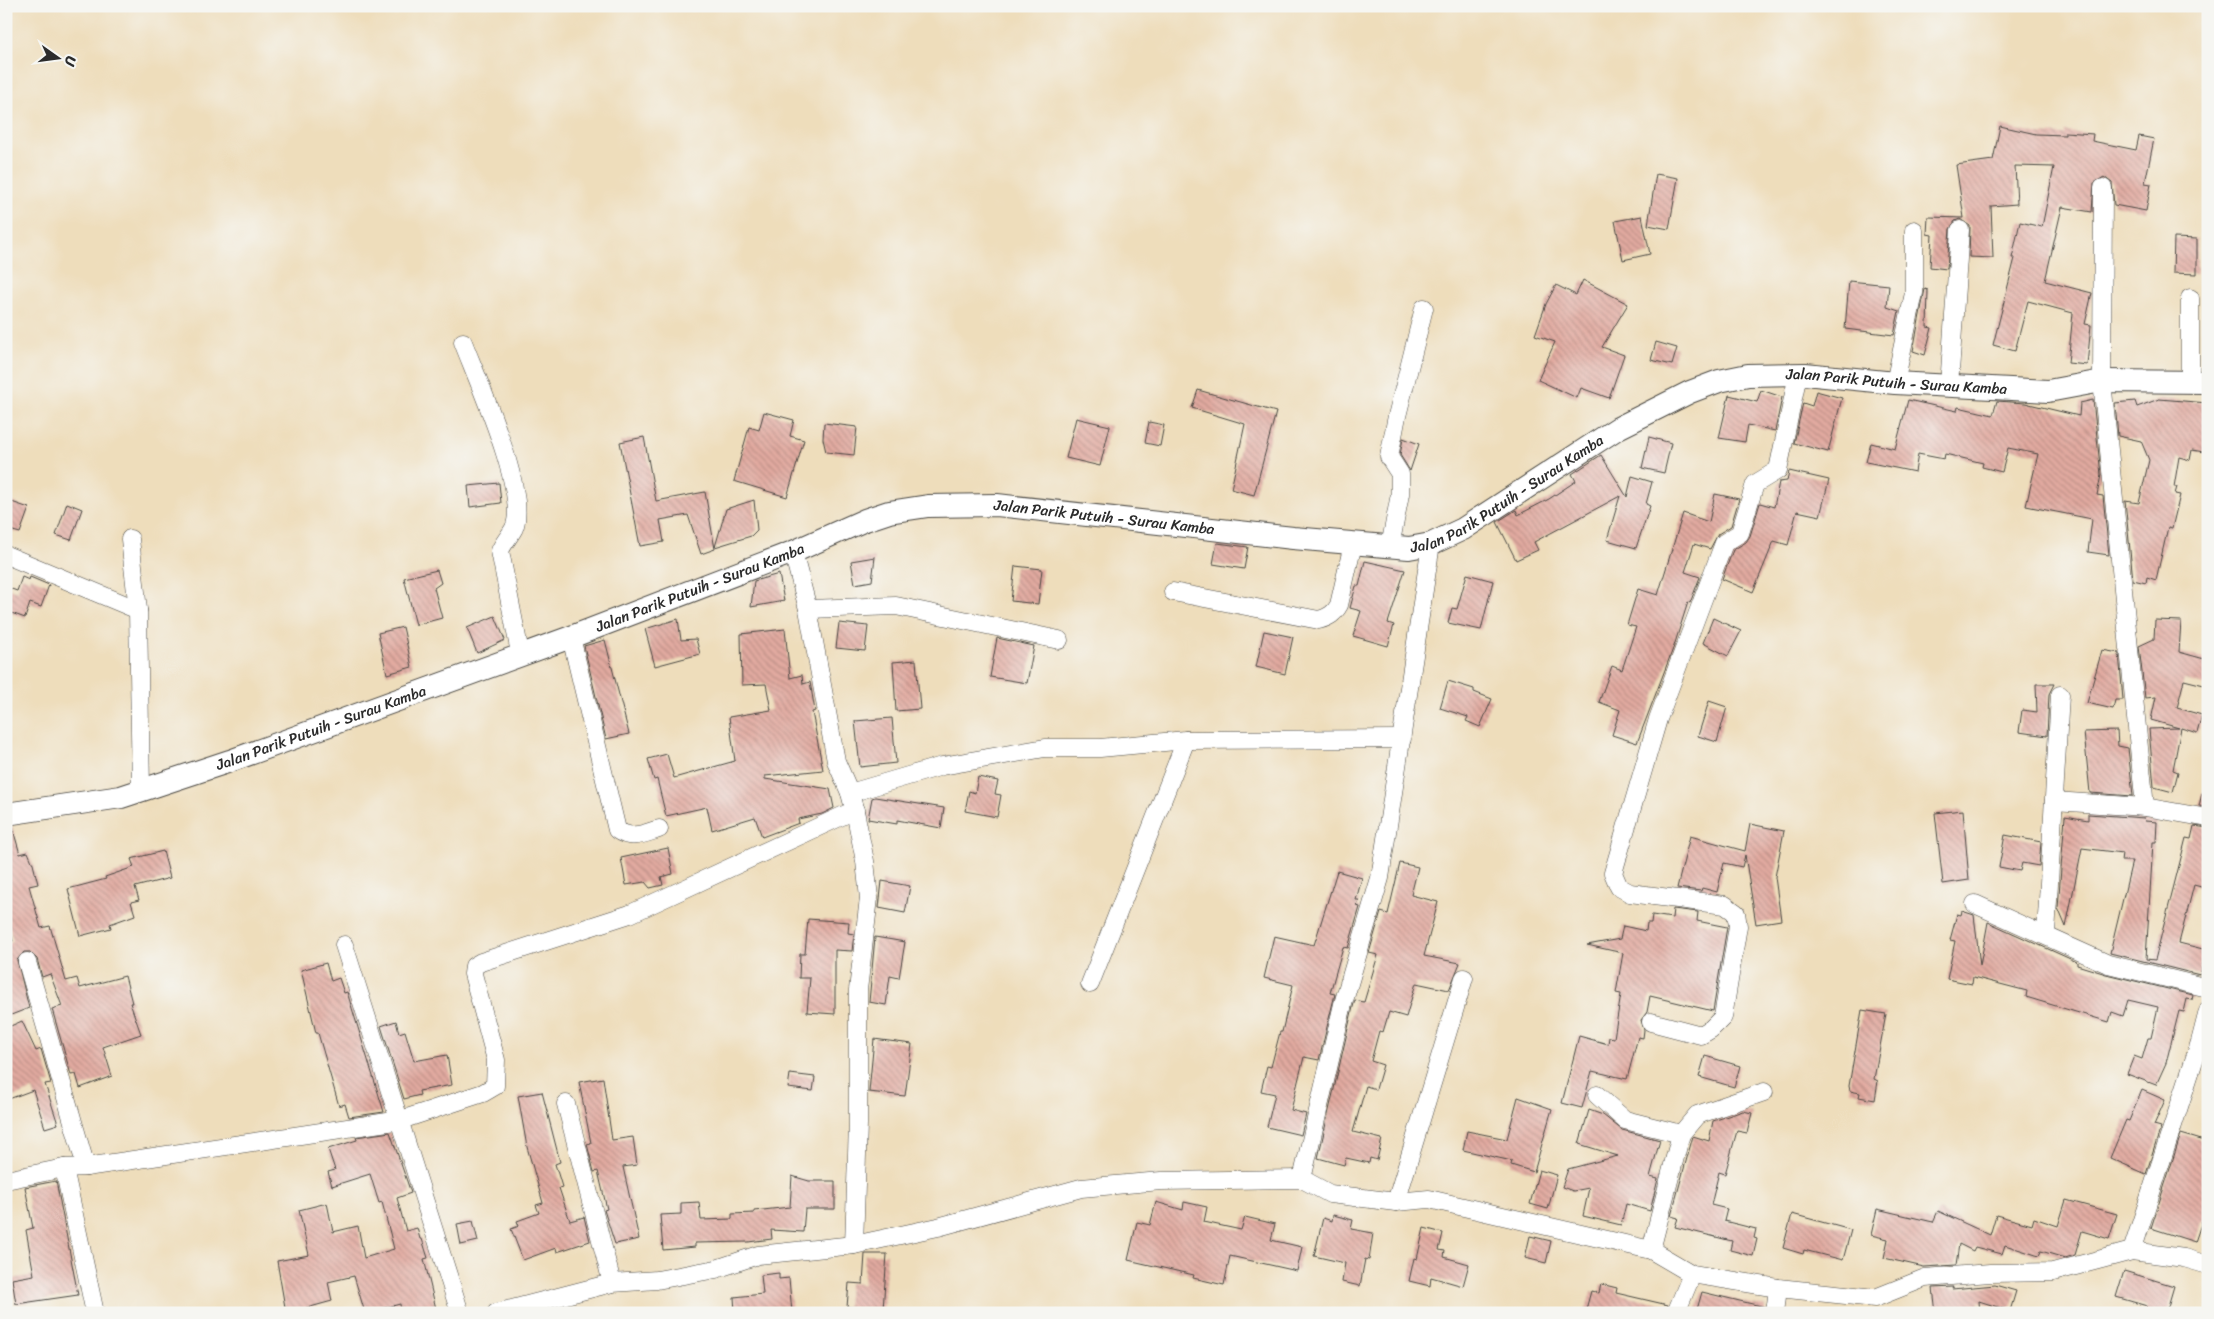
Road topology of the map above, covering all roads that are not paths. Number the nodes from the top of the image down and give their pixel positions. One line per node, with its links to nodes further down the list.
1 (2102, 188): 8 (street)
2 (1914, 230): 10 (street)
3 (1960, 230): 11 (street)
4 (2190, 298): 9 (street)
5 (1424, 308): 15 (street)
6 (463, 342): 23 (street)
7 (1798, 374): 10 (street, Jalan Parik Putuih - Surau Kamba); 14 (street, Jalan Parik Putuih - Surau Kamba); 42 (street)
8 (2102, 381): 9 (street, Jalan Parik Putuih - Surau Kamba); 11 (street, Jalan Parik Putuih - Surau Kamba); 30 (street)
9 (2199, 382)
10 (1894, 383): 11 (street, Jalan Parik Putuih - Surau Kamba)
11 (1949, 386)
12 (130, 539): 20 (street)
13 (1353, 544): 15 (street, Jalan Parik Putuih - Surau Kamba); 16 (street, Jalan Parik Putuih - Surau Kamba); 18 (street)
14 (1431, 544): 15 (street, Jalan Parik Putuih - Surau Kamba); 25 (street)
15 (1390, 547)
16 (793, 552): 19 (street); 21 (street, Jalan Parik Putuih - Surau Kamba)
17 (6, 555): 20 (street)
18 (1173, 592)
19 (808, 609): 22 (street); 29 (street)
20 (138, 610): 27 (street)
21 (571, 637): 23 (street, Jalan Parik Putuih - Surau Kamba); 33 (street)
22 (1059, 640)
23 (520, 653): 27 (street, Jalan Parik Putuih - Surau Kamba)
24 (2060, 695): 28 (street)
25 (1402, 739): 26 (street); 50 (street)
26 (1186, 740): 29 (street); 39 (street)
27 (141, 790): 31 (street, Jalan Parik Putuih - Surau Kamba)
28 (2054, 801): 30 (street); 35 (street)
29 (853, 802): 46 (street); 53 (street)
30 (2145, 807): 32 (street)
31 (6, 814)
32 (2208, 818)
33 (659, 829)
34 (1975, 904): 35 (street)
35 (2046, 934): 40 (street)
36 (344, 944): 46 (street)
37 (27, 962): 48 (street)
38 (1464, 978): 52 (street)
39 (1090, 984)
40 (2208, 988)
41 (2208, 1011): 55 (street)
42 (1651, 1022)
43 (1764, 1092): 47 (street)
44 (1597, 1095): 47 (street)
45 (566, 1104): 58 (street)
46 (401, 1120): 48 (street); 61 (street)
47 (1681, 1134): 54 (street)
48 (86, 1167): 49 (street)
49 (64, 1168): 51 (street); 60 (street)
50 (1302, 1179): 52 (street); 53 (street)
51 (6, 1180)
52 (1396, 1202): 54 (street)
53 (854, 1245): 58 (street)
54 (1651, 1250): 57 (street)
55 (2132, 1251): 56 (street); 59 (street)
56 (2208, 1265)
57 (1692, 1274): 59 (street); 63 (street)
58 (612, 1283): 62 (street)
59 (1778, 1288): 64 (street)
60 (95, 1313)
61 (460, 1313)
62 (496, 1313)
63 (1676, 1313)
64 (1775, 1313)

